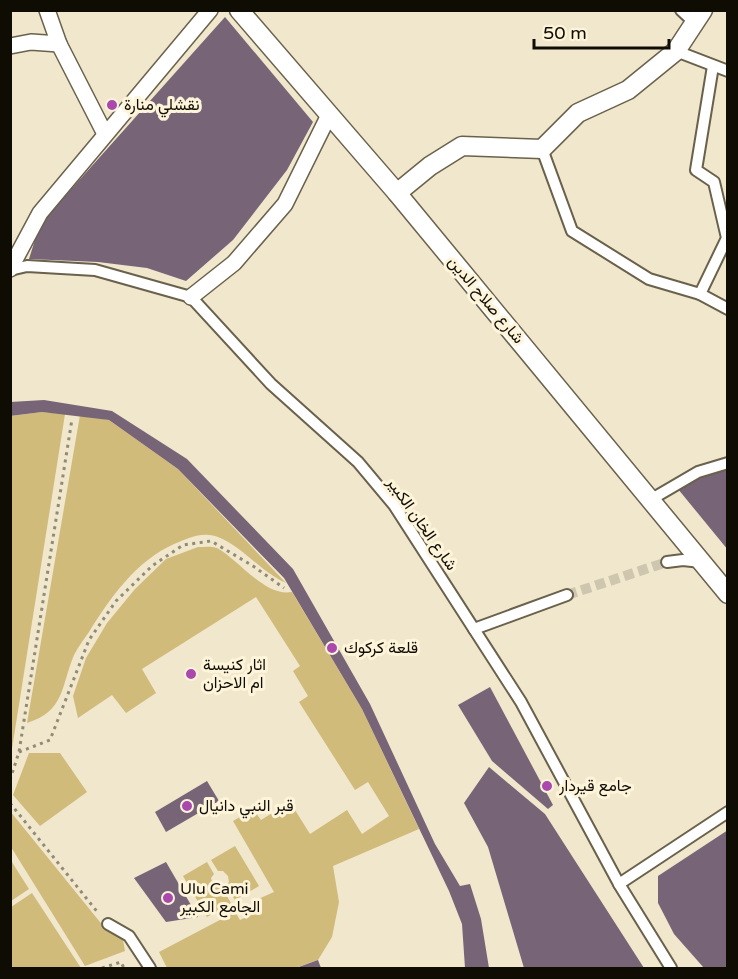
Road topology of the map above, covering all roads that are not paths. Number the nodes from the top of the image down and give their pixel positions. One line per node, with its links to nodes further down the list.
1 (46, 10): 6 (street)
2 (210, 10): 12 (street)
3 (239, 10): 11 (street, شارع صلاح الدين)
4 (681, 10): 5 (street)
5 (699, 17): 8 (street)
6 (59, 45): 7 (street); 12 (street)
7 (10, 46)
8 (676, 51): 9 (street); 13 (street)
9 (713, 66): 10 (street); 16 (street)
10 (728, 71)
11 (329, 115): 14 (street, شارع صلاح الدين); 17 (street)
12 (105, 134): 15 (street)
13 (542, 149): 14 (street); 16 (street)
14 (397, 193): 20 (street, شارع صلاح الدين)
15 (10, 269): 17 (street)
16 (700, 294): 18 (street)
17 (191, 297): 25 (street, شارع الخان الكبير)
18 (728, 309)
19 (728, 463): 20 (street)
20 (651, 500): 22 (street, شارع صلاح الدين)
21 (667, 562): 22 (street)
22 (702, 562): 23 (street, شارع صلاح الدين)
23 (728, 594)
24 (567, 595): 25 (street)
25 (474, 629): 27 (street, شارع الخان الكبير)
26 (728, 812): 27 (street)
27 (619, 884): 30 (street, شارع الخان الكبير)
28 (108, 924): 29 (street)
29 (150, 969)
30 (671, 969)

